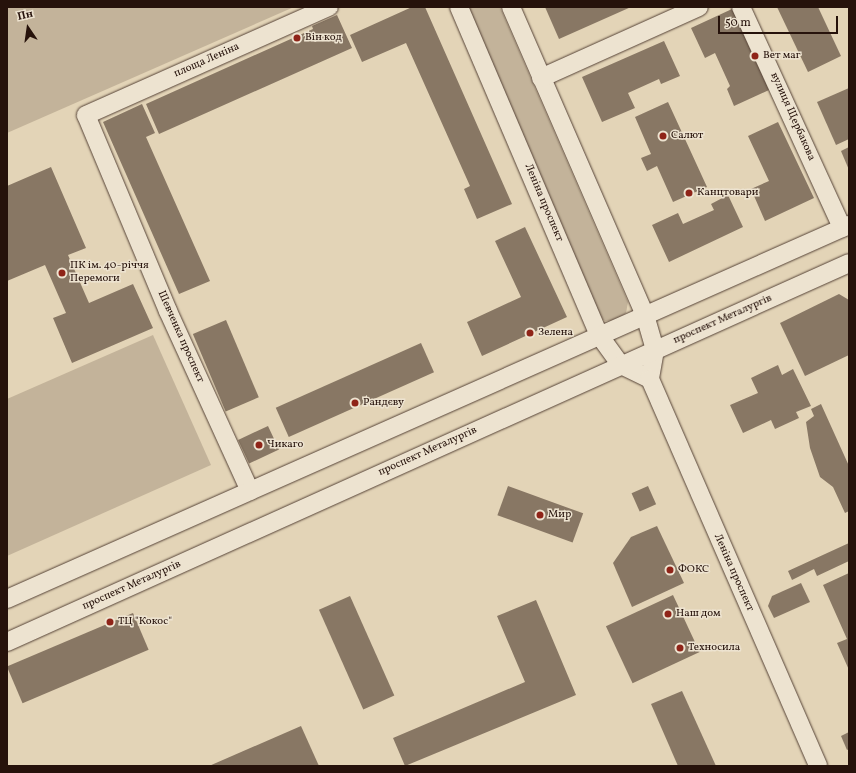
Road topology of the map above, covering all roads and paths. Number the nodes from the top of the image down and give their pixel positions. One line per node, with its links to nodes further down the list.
1 (329, 7): 7 (street, площа Леніна)
2 (459, 7): 11 (street, Леніна проспект)
3 (511, 7): 6 (street)
4 (700, 7): 6 (street)
5 (741, 7): 8 (street, вулиця Щербакова)
6 (541, 78): 10 (street)
7 (86, 115): 15 (street, Шевченка проспект)
8 (846, 226): 10 (street)
9 (849, 263): 12 (street, проспект Металургів)
10 (645, 315): 11 (street); 12 (street)
11 (599, 335): 13 (street, Леніна проспект); 15 (street)
12 (655, 350): 13 (street, проспект Металургів); 14 (street)
13 (621, 365): 14 (street, Леніна проспект); 17 (street, проспект Металургів)
14 (650, 379): 18 (street, Леніна проспект)
15 (250, 491): 16 (street)
16 (7, 599)
17 (7, 642)
18 (818, 766)

